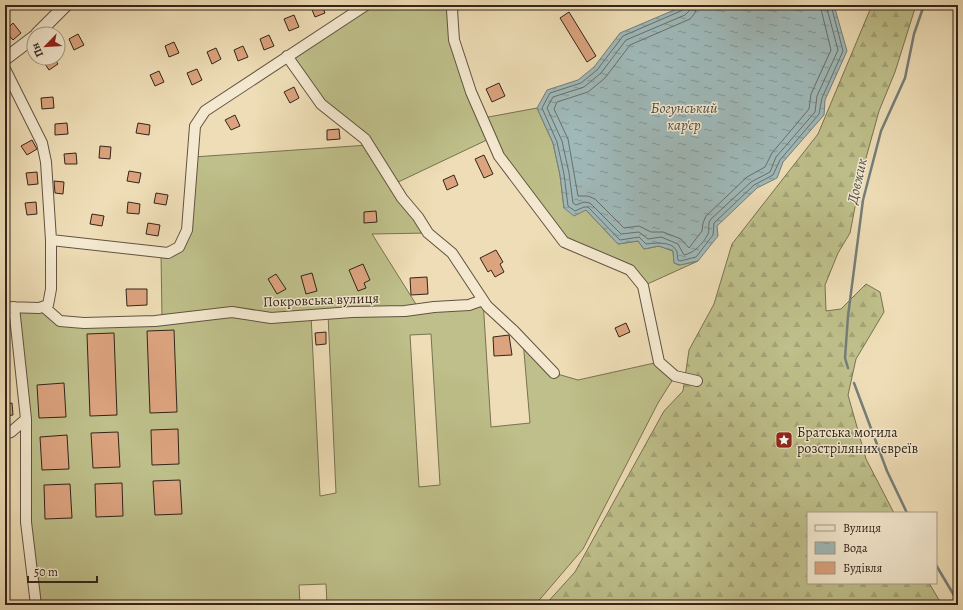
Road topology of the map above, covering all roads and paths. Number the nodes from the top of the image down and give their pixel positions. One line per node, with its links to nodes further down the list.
1 (66, 5): 4 (street)
2 (366, 5): 6 (street)
3 (455, 5): 14 (street)
4 (45, 26)
5 (26, 43): 7 (street)
6 (287, 56): 9 (street); 10 (street)
7 (5, 59)
8 (5, 69): 9 (street)
9 (51, 240): 12 (street)
10 (483, 300): 12 (street, Покровська вулиця); 13 (street)
11 (10, 307): 12 (street); 15 (street)
12 (44, 307)
13 (554, 373)
14 (697, 382)
15 (26, 419): 16 (street); 17 (street)
16 (5, 434)
17 (36, 605)

